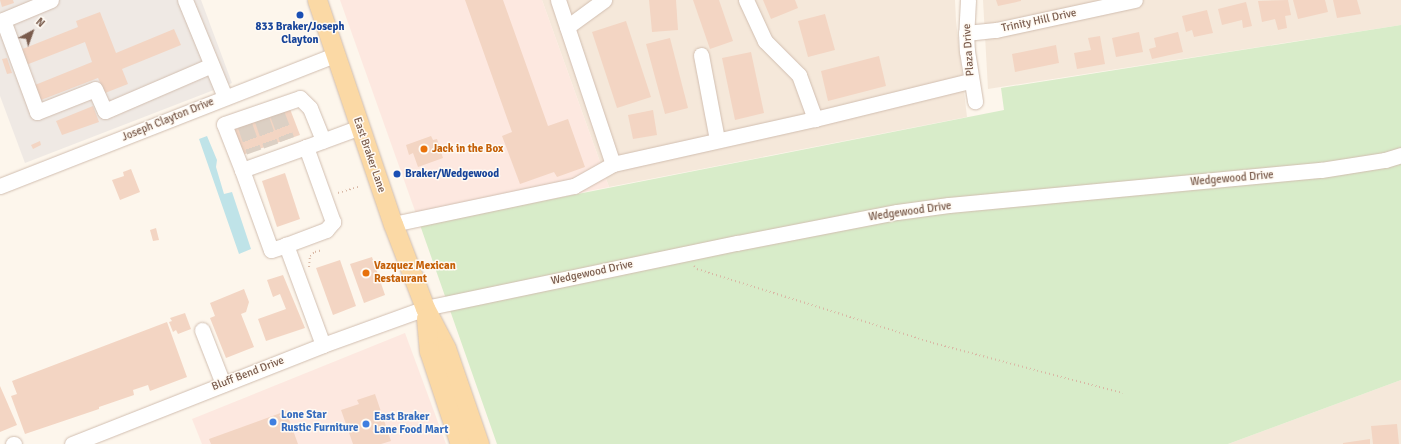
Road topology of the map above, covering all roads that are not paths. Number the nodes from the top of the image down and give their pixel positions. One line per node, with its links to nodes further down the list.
1 (52, 0): 13 (street)
2 (185, 0): 13 (street)
3 (317, 0): 11 (main road, East Braker Lane)
4 (558, 0): 9 (street)
5 (604, 0): 9 (street)
6 (746, 0): 18 (street)
7 (968, 0): 10 (street, Plaza Drive)
8 (1135, 0): 10 (street, Trinity Hill Drive)
9 (567, 27): 25 (street)
10 (966, 33): 14 (street, Plaza Drive)
11 (336, 54): 15 (street, Joseph Clayton Drive); 20 (main road, East Braker Lane)
12 (701, 55): 21 (street)
13 (212, 65): 15 (street)
14 (970, 81): 16 (street, Plaza Drive); 18 (street)
15 (225, 96): 17 (street, Joseph Clayton Drive)
16 (975, 101)
17 (210, 102): 19 (street); 27 (street, Joseph Clayton Drive)
18 (815, 119): 21 (street)
19 (224, 124): 22 (street); 26 (street)
20 (360, 127): 22 (street); 28 (main road, East Braker Lane)
21 (718, 140): 25 (street)
22 (323, 141): 23 (street)
23 (306, 147): 26 (street); 29 (street)
24 (1401, 155): 30 (street, Wedgewood Drive)
25 (613, 164): 28 (street)
26 (242, 170): 29 (street)
27 (0, 186)
28 (393, 224): 30 (main road, East Braker Lane)
29 (286, 245): 32 (street)
30 (425, 308): 32 (street, Bluff Bend Drive); 35 (main road, East Braker Lane); 36 (main road, East Braker Lane)
31 (202, 330): 33 (street)
32 (323, 345): 33 (street, Bluff Bend Drive)
33 (223, 384): 34 (street, Bluff Bend Drive)
34 (72, 444)
35 (460, 444)
36 (479, 444)

